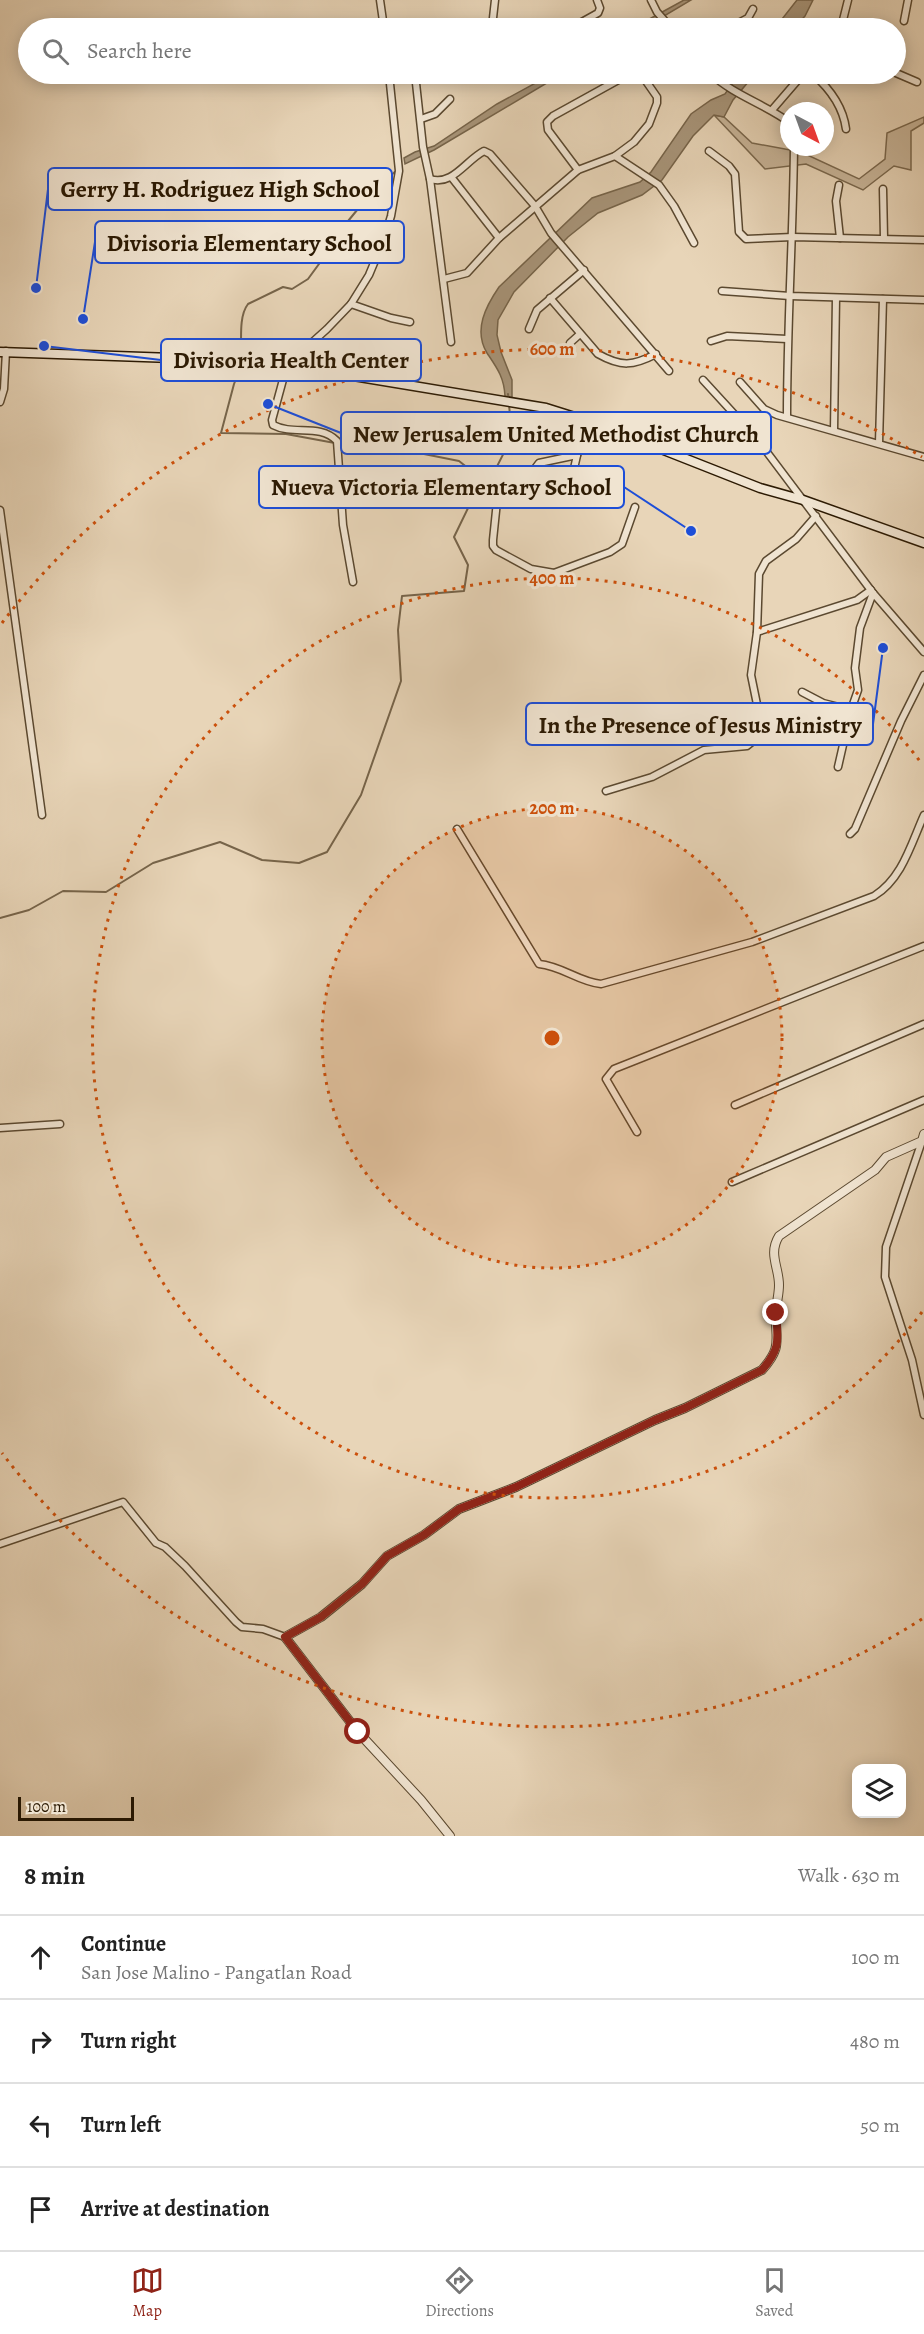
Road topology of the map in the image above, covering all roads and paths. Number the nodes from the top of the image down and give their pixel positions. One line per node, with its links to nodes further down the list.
1 (380, 0): 8 (street)
2 (495, 0): 9 (street)
3 (597, 0): 10 (street)
4 (651, 0): 11 (street)
5 (848, 0): 13 (street)
6 (908, 0): 14 (street)
7 (753, 9): 12 (street)
8 (383, 18)
9 (493, 18)
10 (589, 18)
11 (662, 18)
12 (748, 18)
13 (845, 18)
14 (905, 18)
15 (906, 77): 16 (street)
16 (917, 82)
17 (390, 84): 52 (street)
18 (416, 84): 27 (street)
19 (611, 84): 32 (street)
20 (648, 84): 30 (street)
21 (724, 84): 25 (street)
22 (794, 84): 25 (street)
23 (824, 84): 28 (street)
24 (450, 99): 27 (street)
25 (772, 110): 26 (street)
26 (780, 116)
27 (421, 119): 34 (street)
28 (846, 129)
29 (709, 151): 38 (street)
30 (615, 156): 32 (street); 43 (street)
31 (794, 156): 38 (street)
32 (578, 170): 37 (street)
33 (452, 177): 34 (street); 37 (street); 39 (street)
34 (430, 178): 45 (street)
35 (840, 185): 40 (street)
36 (884, 189): 41 (street)
37 (535, 207): 39 (street); 44 (street)
38 (793, 237): 40 (street); 47 (street)
39 (499, 238): 45 (street)
40 (840, 238): 41 (street)
41 (884, 238): 42 (street)
42 (924, 240)
43 (694, 243)
44 (584, 270): 48 (street); 61 (street)
45 (444, 279): 58 (street)
46 (722, 291): 47 (street)
47 (790, 296): 49 (street); 56 (street)
48 (550, 298): 54 (street); 55 (street)
49 (836, 298): 50 (street); 69 (street)
50 (884, 298): 51 (street); 70 (street)
51 (924, 300)
52 (351, 304): 53 (street); 62 (street)
53 (410, 322)
54 (529, 329)
55 (580, 334): 59 (street); 61 (street)
56 (787, 339): 57 (street); 67 (street)
57 (711, 341)
58 (451, 342)
59 (570, 343)
60 (3, 352): 62 (main road); 66 (street)
61 (656, 354): 63 (street)
62 (287, 365): 68 (main road); 80 (street)
63 (669, 371)
64 (703, 380): 75 (street)
65 (740, 382): 67 (street)
66 (0, 402)
67 (787, 416): 69 (street)
68 (585, 420): 72 (street); 75 (main road)
69 (834, 430): 70 (street)
70 (879, 443): 73 (street)
71 (924, 451): 73 (street)
72 (577, 455): 74 (street); 76 (street)
73 (924, 457)
74 (578, 497)
75 (803, 500): 78 (street); 79 (main road)
76 (635, 507)
77 (0, 510): 89 (street)
78 (816, 516): 81 (street); 82 (street)
79 (924, 543)
80 (353, 582)
81 (872, 591): 82 (street); 83 (street); 86 (street)
82 (757, 632): 88 (street)
83 (924, 652)
84 (924, 675): 92 (street)
85 (802, 692): 86 (street)
86 (851, 710): 87 (street)
87 (838, 767)
88 (606, 791)
89 (42, 815)
90 (924, 815): 91 (street)
91 (456, 829)
92 (850, 834)
93 (924, 946): 99 (street)
94 (924, 1024): 96 (street)
95 (924, 1100): 101 (street)
96 (735, 1106)
97 (60, 1124): 98 (street)
98 (0, 1128)
99 (637, 1132)
100 (923, 1137): 102 (street); 104 (street)
101 (732, 1182)
102 (924, 1415)
103 (0, 1544): 104 (street)
104 (285, 1637): 105 (street)
105 (450, 1836)

